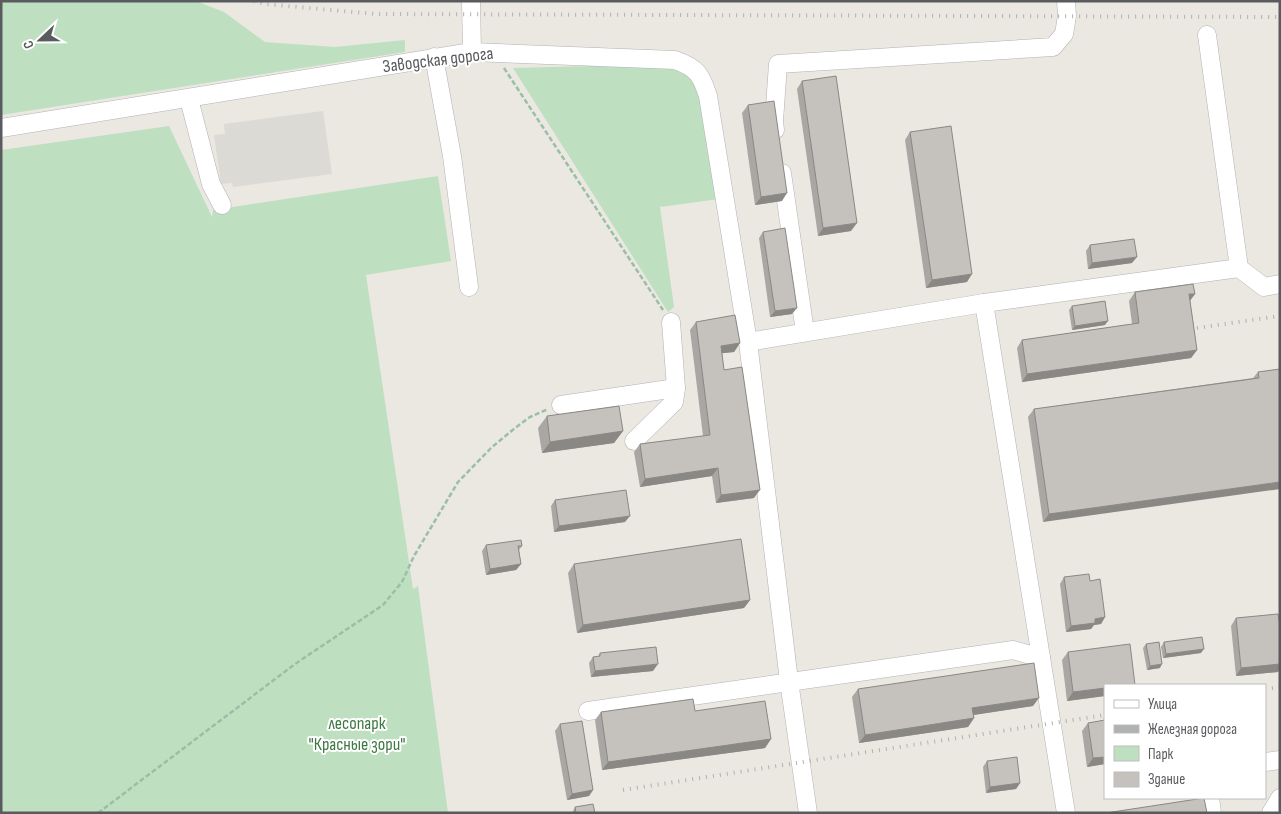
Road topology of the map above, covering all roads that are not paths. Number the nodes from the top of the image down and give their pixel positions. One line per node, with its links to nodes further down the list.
1 (471, 1): 4 (street)
2 (1066, 1): 14 (street)
3 (1207, 35): 9 (street)
4 (472, 52): 5 (street, Заводская дорога); 15 (street, Заводская дорога)
5 (434, 57): 6 (street, Заводская дорога); 11 (street)
6 (189, 99): 7 (street, Заводская дорога); 8 (street)
7 (1, 128)
8 (222, 206)
9 (1239, 268): 10 (street); 12 (street)
10 (1280, 284)
11 (469, 287)
12 (984, 303): 14 (street); 19 (street)
13 (671, 322): 16 (street)
14 (805, 332): 15 (street)
15 (748, 342): 20 (street, Заводская дорога)
16 (676, 388): 17 (street); 18 (street)
17 (561, 405)
18 (634, 441)
19 (1041, 658): 20 (street); 27 (street)
20 (790, 681): 21 (street); 26 (street, Заводская дорога)
21 (588, 711)
22 (1280, 760): 23 (street)
23 (1266, 762)
24 (1280, 798): 29 (street)
25 (1210, 799): 28 (street)
26 (808, 813)
27 (1066, 813)
28 (1212, 813)
29 (1271, 813)

